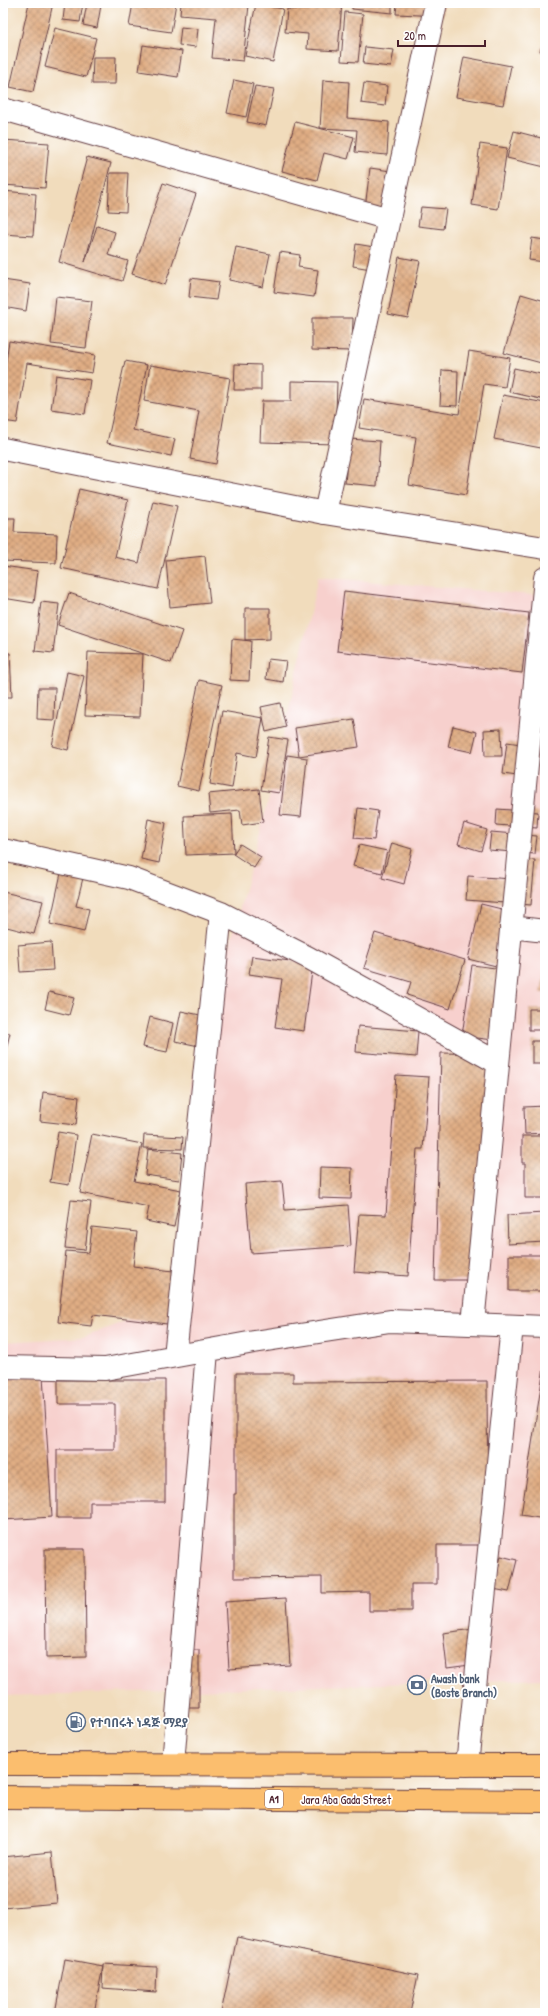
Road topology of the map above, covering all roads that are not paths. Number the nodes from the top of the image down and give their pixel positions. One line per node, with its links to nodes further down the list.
1 (436, 3): 3 (street)
2 (3, 109): 3 (street)
3 (389, 219): 5 (street)
4 (3, 449): 5 (street)
5 (325, 513): 6 (street)
6 (545, 548)
7 (545, 578): 10 (street)
8 (3, 850): 9 (street)
9 (221, 913): 12 (street); 17 (street)
10 (511, 927): 11 (street); 12 (street)
11 (545, 931)
12 (498, 1063): 13 (street)
13 (473, 1324): 14 (street); 16 (street)
14 (512, 1326): 15 (street); 21 (street)
15 (545, 1327)
16 (207, 1351): 17 (street); 20 (street)
17 (175, 1356): 18 (street)
18 (3, 1367)
19 (3, 1764): 20 (main road)
20 (173, 1764): 21 (main road)
21 (467, 1764): 22 (main road)
22 (545, 1765)
23 (3, 1797): 24 (main road, Jara Aba Gada Street / A1)
24 (545, 1801)

